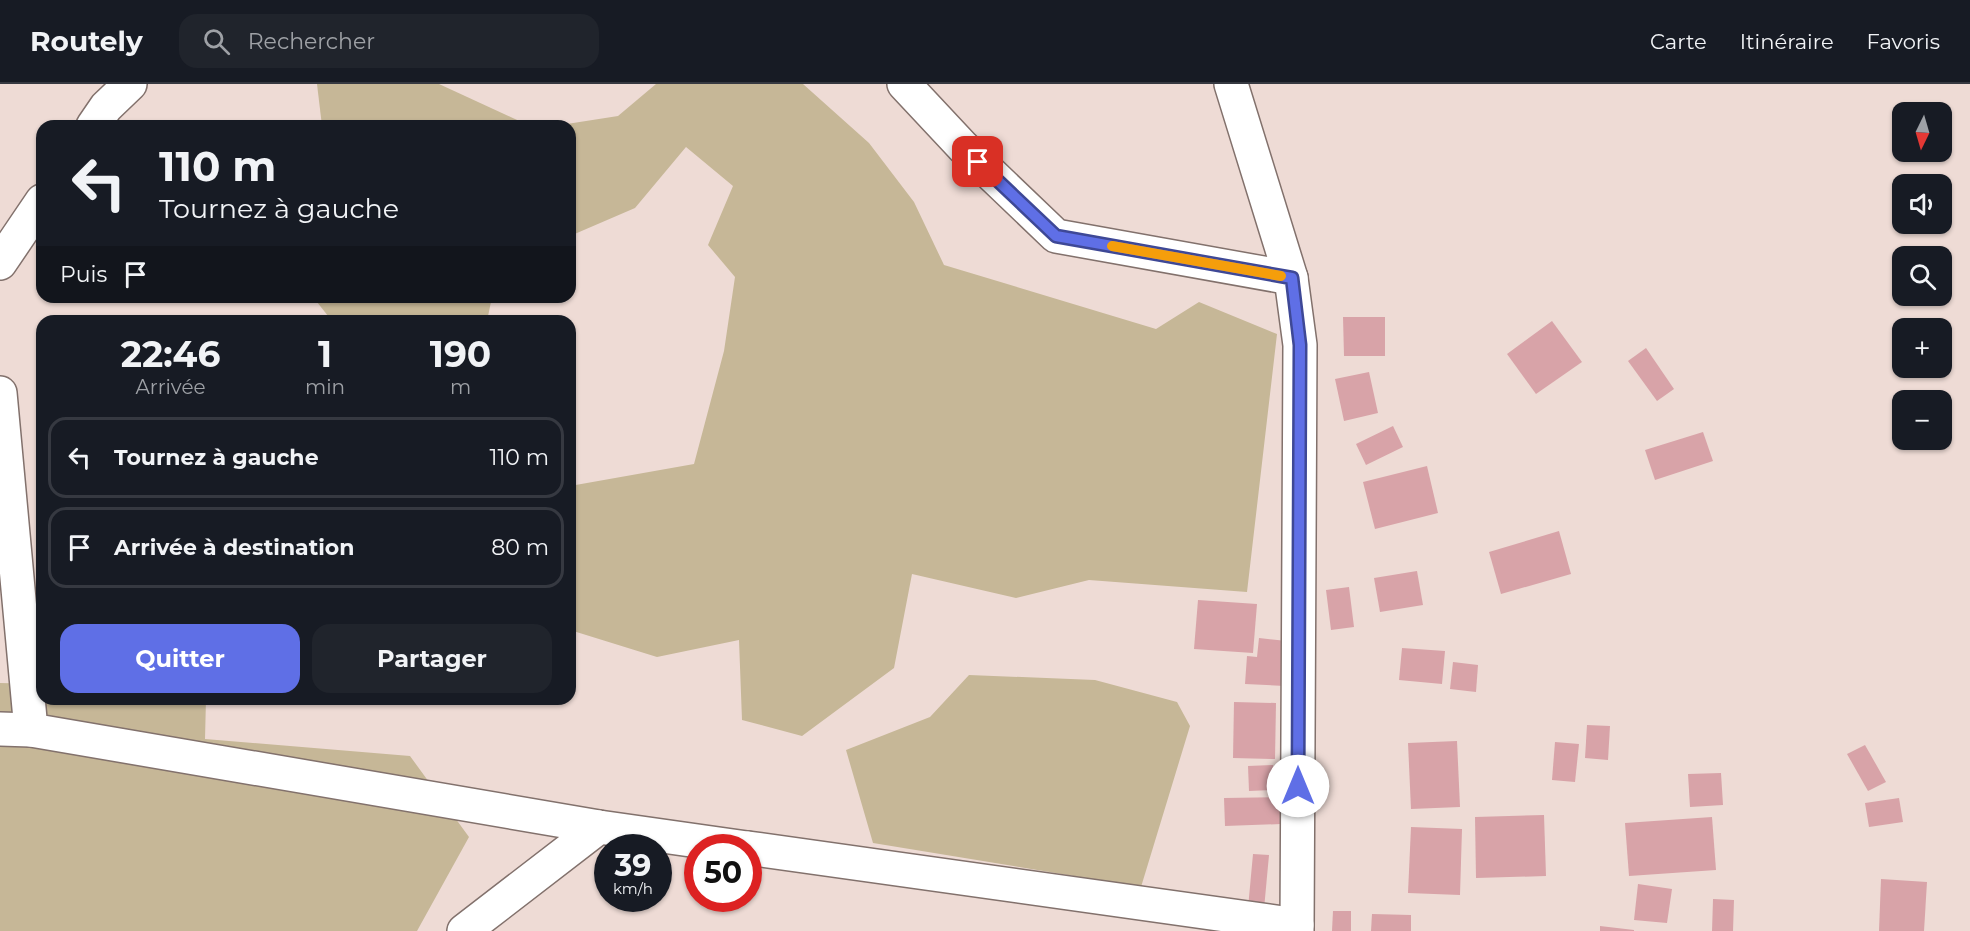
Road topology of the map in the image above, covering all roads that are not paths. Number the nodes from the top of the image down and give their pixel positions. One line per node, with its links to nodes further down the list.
1 (130, 84): 4 (street)
2 (904, 84): 7 (street)
3 (1231, 84): 7 (street)
4 (97, 120)
5 (36, 210): 6 (street)
6 (0, 263)
7 (1292, 278): 13 (street)
8 (0, 393): 9 (street)
9 (16, 730): 10 (street)
10 (599, 826): 11 (street); 14 (street)
11 (684, 839)
12 (762, 850): 13 (street)
13 (1297, 928)
14 (464, 931)

